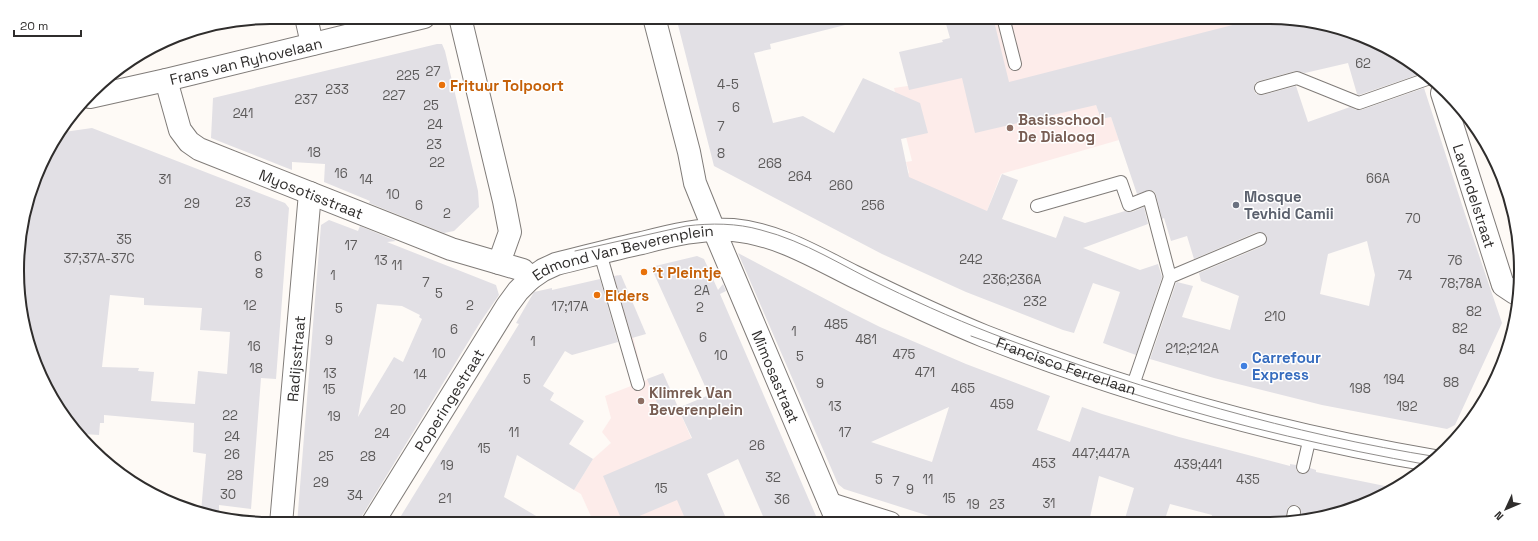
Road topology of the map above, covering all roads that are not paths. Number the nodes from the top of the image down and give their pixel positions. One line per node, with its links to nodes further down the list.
1 (308, 24): 6 (street)
2 (395, 24): 6 (street, Frans van Ryhovelaan)
3 (462, 24): 18 (street)
4 (656, 24): 15 (street, Edmond Van Beverenplein)
5 (1005, 24): 7 (lane)
6 (312, 44): 8 (street, Frans van Ryhovelaan)
7 (1015, 64)
8 (166, 80): 11 (street, Frans van Ryhovelaan); 13 (street, Myosotisstraat)
9 (1424, 80): 10 (lane)
10 (1261, 88)
11 (96, 96)
12 (1443, 98): 21 (street, Lavendelstraat)
13 (310, 193): 18 (street, Myosotisstraat); 28 (street, Radijsstraat)
14 (1037, 206): 19 (lane)
15 (714, 230): 17 (street, Edmond Van Beverenplein); 23 (street, Francisco Ferrerlaan); 27 (street, Mimosastraat)
16 (1260, 239): 19 (lane)
17 (600, 253): 20 (street, Edmond Van Beverenplein); 22 (lane)
18 (499, 263): 20 (street, Edmond Van Beverenplein)
19 (1170, 277): 23 (lane)
20 (530, 279): 29 (street, Poperingestraat)
21 (1513, 292)
22 (638, 384)
23 (1132, 388): 24 (street, Francisco Ferrerlaan)
24 (1310, 436): 25 (street, Francisco Ferrerlaan); 26 (lane)
25 (1426, 459)
26 (1304, 467)
27 (834, 513): 30 (street)
28 (283, 517)
29 (376, 517)
30 (856, 517)

